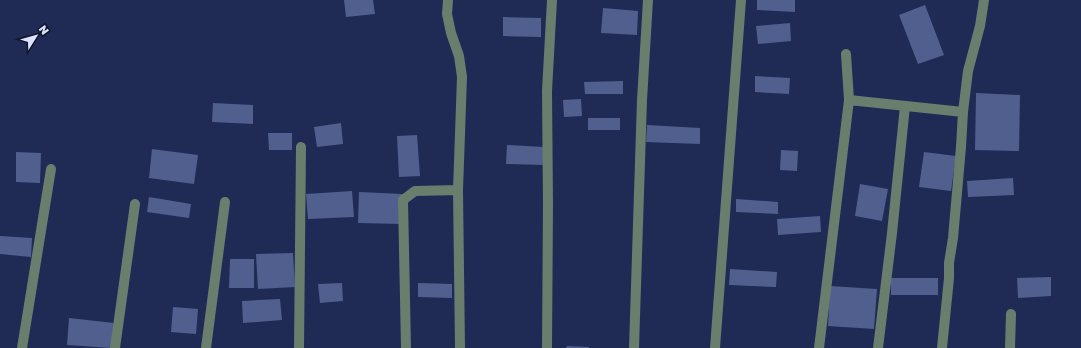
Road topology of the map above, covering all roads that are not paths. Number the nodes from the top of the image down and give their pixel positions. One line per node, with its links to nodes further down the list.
1 (448, 0): 12 (street)
2 (552, 0): 22 (street)
3 (648, 0): 23 (street)
4 (741, 0): 24 (street)
5 (984, 0): 9 (street)
6 (846, 54): 7 (street)
7 (849, 100): 8 (street); 25 (street)
8 (905, 106): 9 (street); 26 (street)
9 (963, 112): 27 (street)
10 (301, 147): 19 (street)
11 (51, 169): 16 (street)
12 (458, 190): 20 (street); 21 (street)
13 (225, 202): 18 (street)
14 (135, 204): 17 (street)
15 (1010, 314): 28 (street)
16 (22, 348)
17 (115, 348)
18 (206, 348)
19 (299, 348)
20 (406, 348)
21 (460, 348)
22 (547, 348)
23 (634, 348)
24 (715, 348)
25 (819, 348)
26 (878, 348)
27 (942, 348)
28 (1010, 348)

